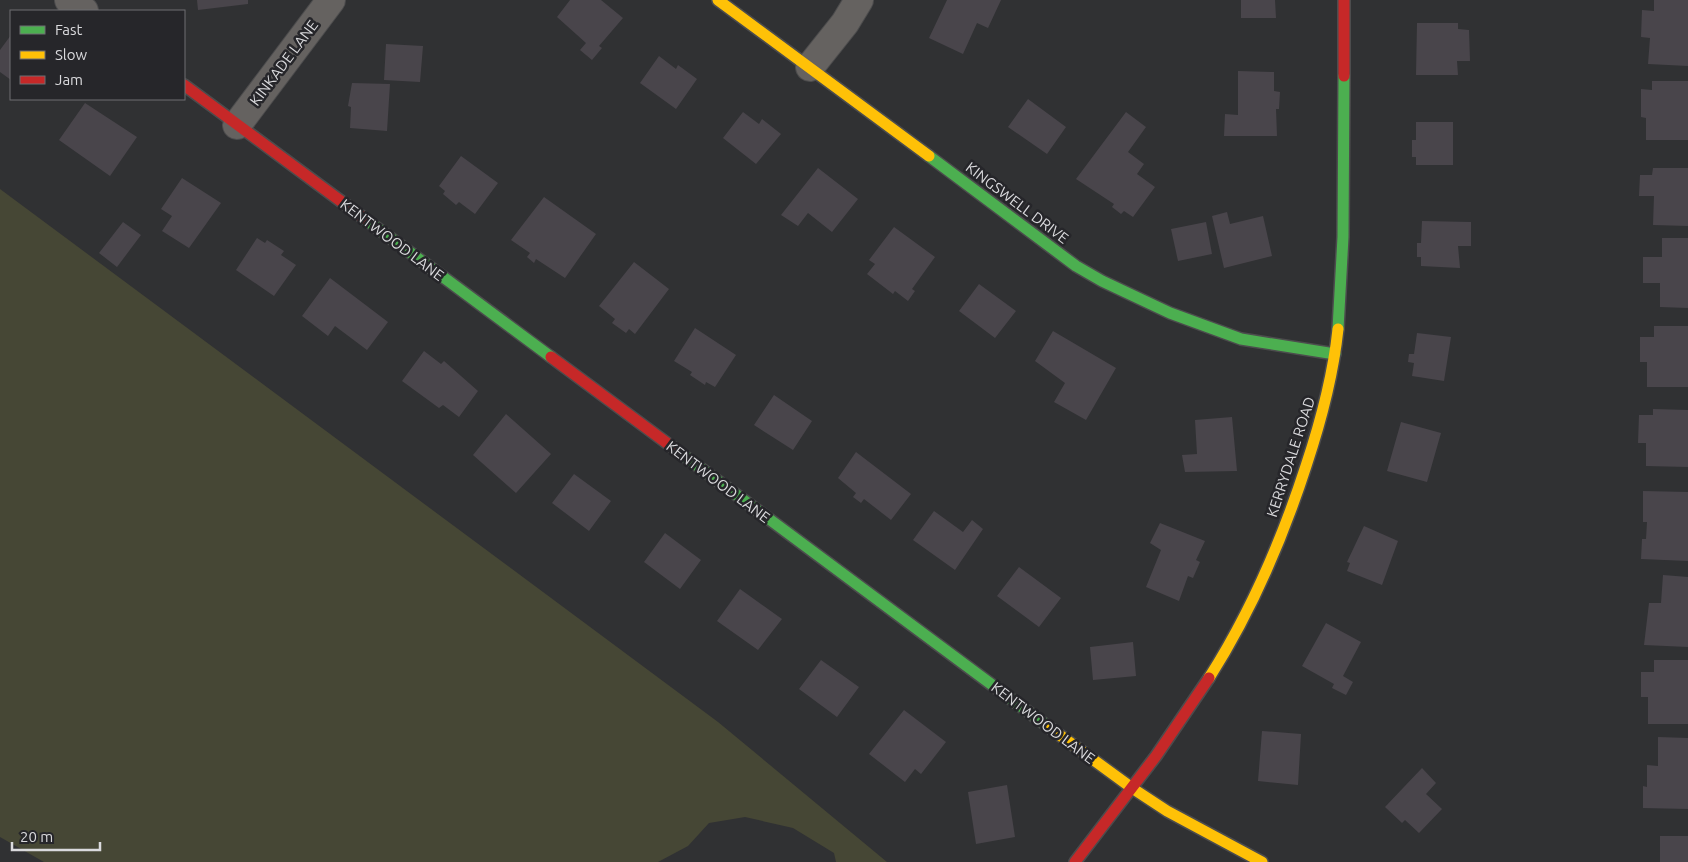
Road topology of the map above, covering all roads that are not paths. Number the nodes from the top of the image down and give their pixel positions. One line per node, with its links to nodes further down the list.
1 (69, 0): 6 (street)
2 (331, 0): 9 (street, KINKADE LANE)
3 (718, 0): 7 (street, KINGSWELL DRIVE)
4 (859, 0): 7 (street)
5 (1344, 0): 10 (street, KERRYDALE ROAD)
6 (83, 10)
7 (810, 67): 10 (street, KINGSWELL DRIVE)
8 (185, 87): 9 (street, KENTWOOD LANE)
9 (237, 125): 11 (street, KENTWOOD LANE)
10 (1335, 354): 11 (street, KERRYDALE ROAD)
11 (1132, 788): 12 (street, KERRYDALE ROAD); 13 (street, KENTWOOD LANE)
12 (1075, 862)
13 (1262, 862)

